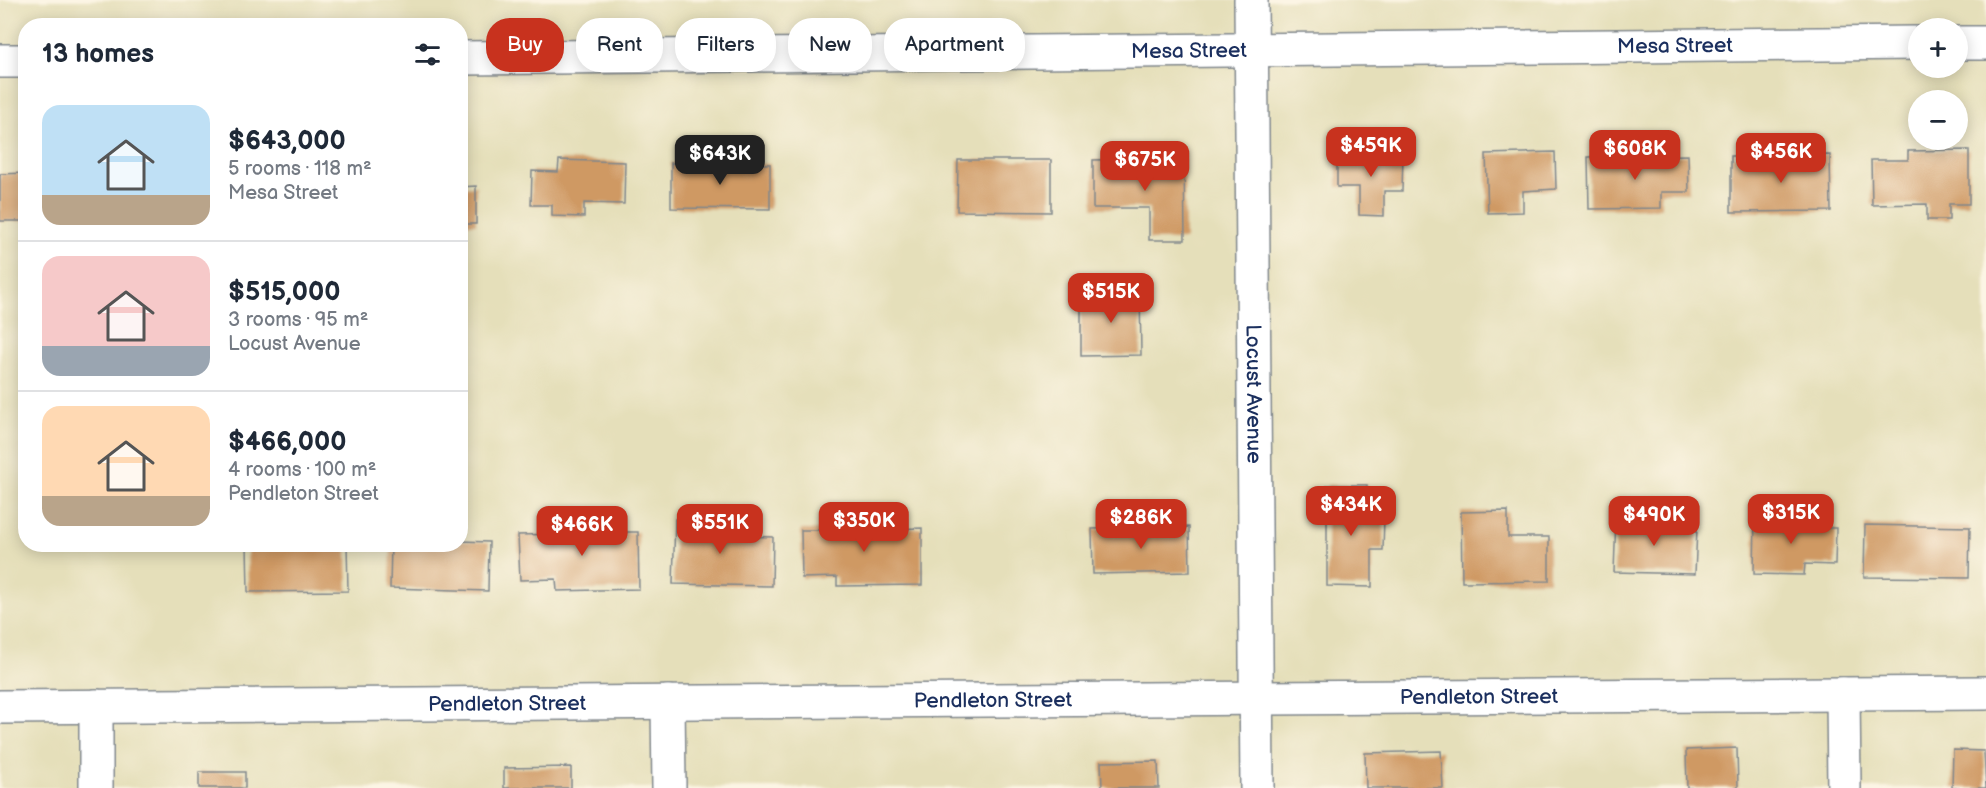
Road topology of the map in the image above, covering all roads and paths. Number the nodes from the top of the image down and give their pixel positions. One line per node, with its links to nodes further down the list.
1 (1251, 0): 5 (street, Locust Avenue)
2 (1908, 43): 5 (street, Mesa Street)
3 (1968, 43): 4 (street)
4 (1986, 43)
5 (1251, 51): 6 (street, Mesa Street); 11 (street, Locust Avenue)
6 (468, 57)
7 (0, 61): 8 (street)
8 (18, 61)
9 (1986, 693): 10 (street, Pendleton Street)
10 (1843, 694): 11 (street, Pendleton Street); 18 (street)
11 (1257, 698): 12 (street, Pendleton Street); 17 (street, Locust Avenue)
12 (668, 702): 14 (street, Pendleton Street); 16 (street)
13 (0, 706): 14 (street, Pendleton Street)
14 (96, 706): 15 (street)
15 (96, 788)
16 (669, 788)
17 (1257, 788)
18 (1844, 788)

